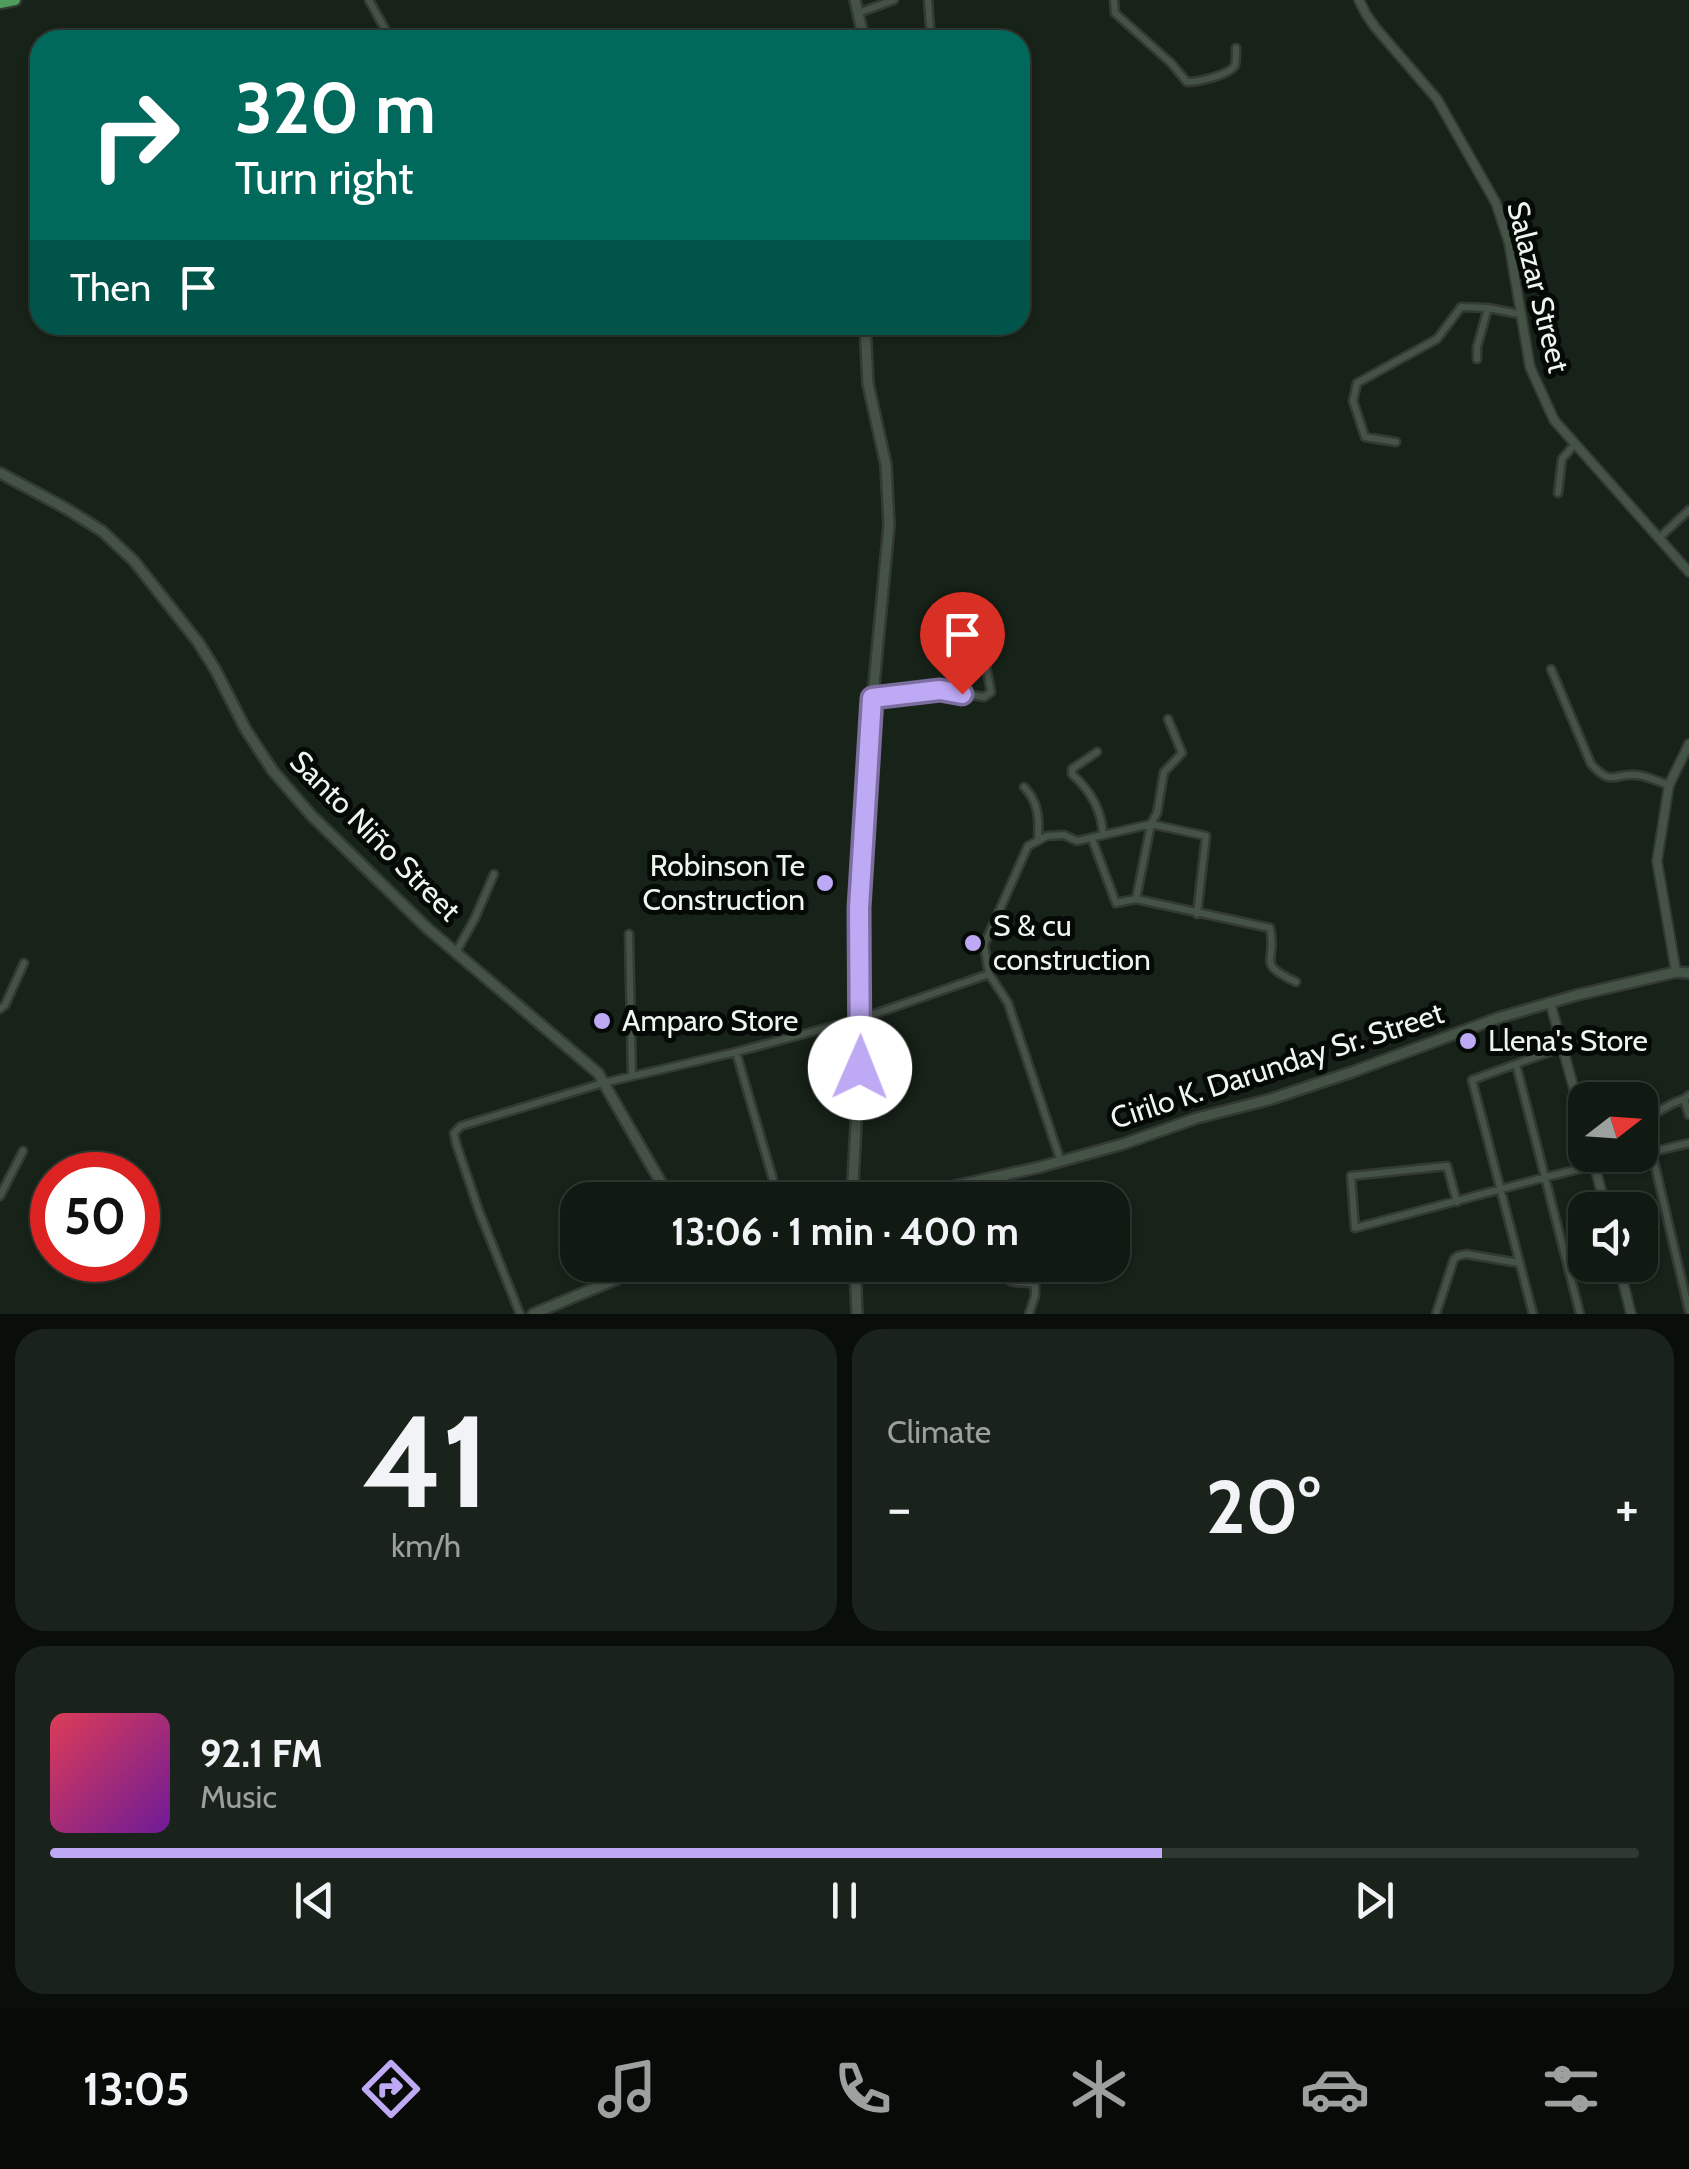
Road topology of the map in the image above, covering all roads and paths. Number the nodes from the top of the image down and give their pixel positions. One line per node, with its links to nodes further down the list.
1 (15, 0): 8 (main road)
2 (369, 0): 10 (street)
3 (855, 0): 9 (main road)
4 (894, 0): 9 (street)
5 (928, 0): 12 (street)
6 (1114, 0): 13 (street)
7 (1360, 0): 15 (street, Salazar Street)
8 (0, 3)
9 (858, 13): 11 (main road)
10 (386, 30)
11 (862, 30)
12 (930, 30)
13 (1236, 48)
14 (1488, 308): 15 (street); 17 (street); 18 (street)
15 (1519, 314): 19 (street, Salazar Street)
16 (866, 335): 27 (main road)
17 (1476, 358)
18 (1396, 442)
19 (1574, 445): 21 (street); 23 (street, Salazar Street)
20 (0, 474): 41 (main road, Santo Niño Street)
21 (1558, 494)
22 (1689, 510): 23 (street)
23 (1658, 539): 24 (street, Salazar Street)
24 (1689, 572)
25 (996, 628): 27 (street)
26 (1551, 669): 31 (street)
27 (872, 698): 49 (main road)
28 (1168, 719): 33 (street)
29 (1689, 744): 31 (street)
30 (1097, 752): 34 (street)
31 (1669, 785): 43 (street)
32 (1024, 787): 36 (street)
33 (1151, 824): 34 (street); 38 (street); 39 (street)
34 (1103, 835): 35 (street)
35 (1092, 839): 36 (street); 38 (street)
36 (1038, 841): 45 (street)
37 (494, 874): 41 (street)
38 (1136, 899): 39 (street)
39 (1196, 914): 46 (street)
40 (630, 934): 53 (street)
41 (456, 952): 54 (main road, Santo Niño Street)
42 (24, 964): 48 (street)
43 (1676, 972): 44 (main road, Cirilo K. Darunday Sr. Street); 47 (main road, Cirilo K. Darunday Sr. Street)
44 (1689, 973)
45 (989, 974): 49 (street); 62 (street)
46 (1296, 982)
47 (1550, 1002): 50 (street); 62 (main road, Cirilo K. Darunday Sr. Street)
48 (0, 1009)
49 (860, 1019): 51 (street); 69 (main road)
50 (1562, 1047): 52 (street); 55 (street)
51 (736, 1052): 53 (street); 68 (street)
52 (1516, 1064): 66 (street); 72 (street)
53 (632, 1076): 54 (street)
54 (604, 1082): 67 (main road, Santo Niño Street); 81 (street)
55 (1572, 1082)
56 (1686, 1097): 57 (street); 58 (street)
57 (1658, 1112)
58 (1689, 1115)
59 (1689, 1143): 61 (street)
60 (22, 1152): 73 (street)
61 (1658, 1152)
62 (1060, 1162): 65 (main road, Cirilo K. Darunday Sr. Street)
63 (1568, 1172): 66 (street)
64 (1654, 1172): 80 (street)
65 (1002, 1176): 70 (main road, Cirilo K. Darunday Sr. Street); 71 (street)
66 (1546, 1177): 72 (street); 87 (street)
67 (661, 1182)
68 (774, 1182)
69 (853, 1182)
70 (975, 1182)
71 (1006, 1182)
72 (1502, 1189): 74 (street); 75 (street)
73 (0, 1196)
74 (1456, 1202): 74 (street)
75 (1519, 1263): 85 (street); 86 (street)
76 (609, 1282): 82 (main road)
77 (855, 1282): 83 (main road)
78 (1030, 1282): 84 (street)
79 (1623, 1282): 88 (street)
80 (1689, 1311)
81 (520, 1314)
82 (533, 1314)
83 (857, 1314)
84 (1029, 1314)
85 (1436, 1314)
86 (1533, 1314)
87 (1580, 1314)
88 (1631, 1314)

